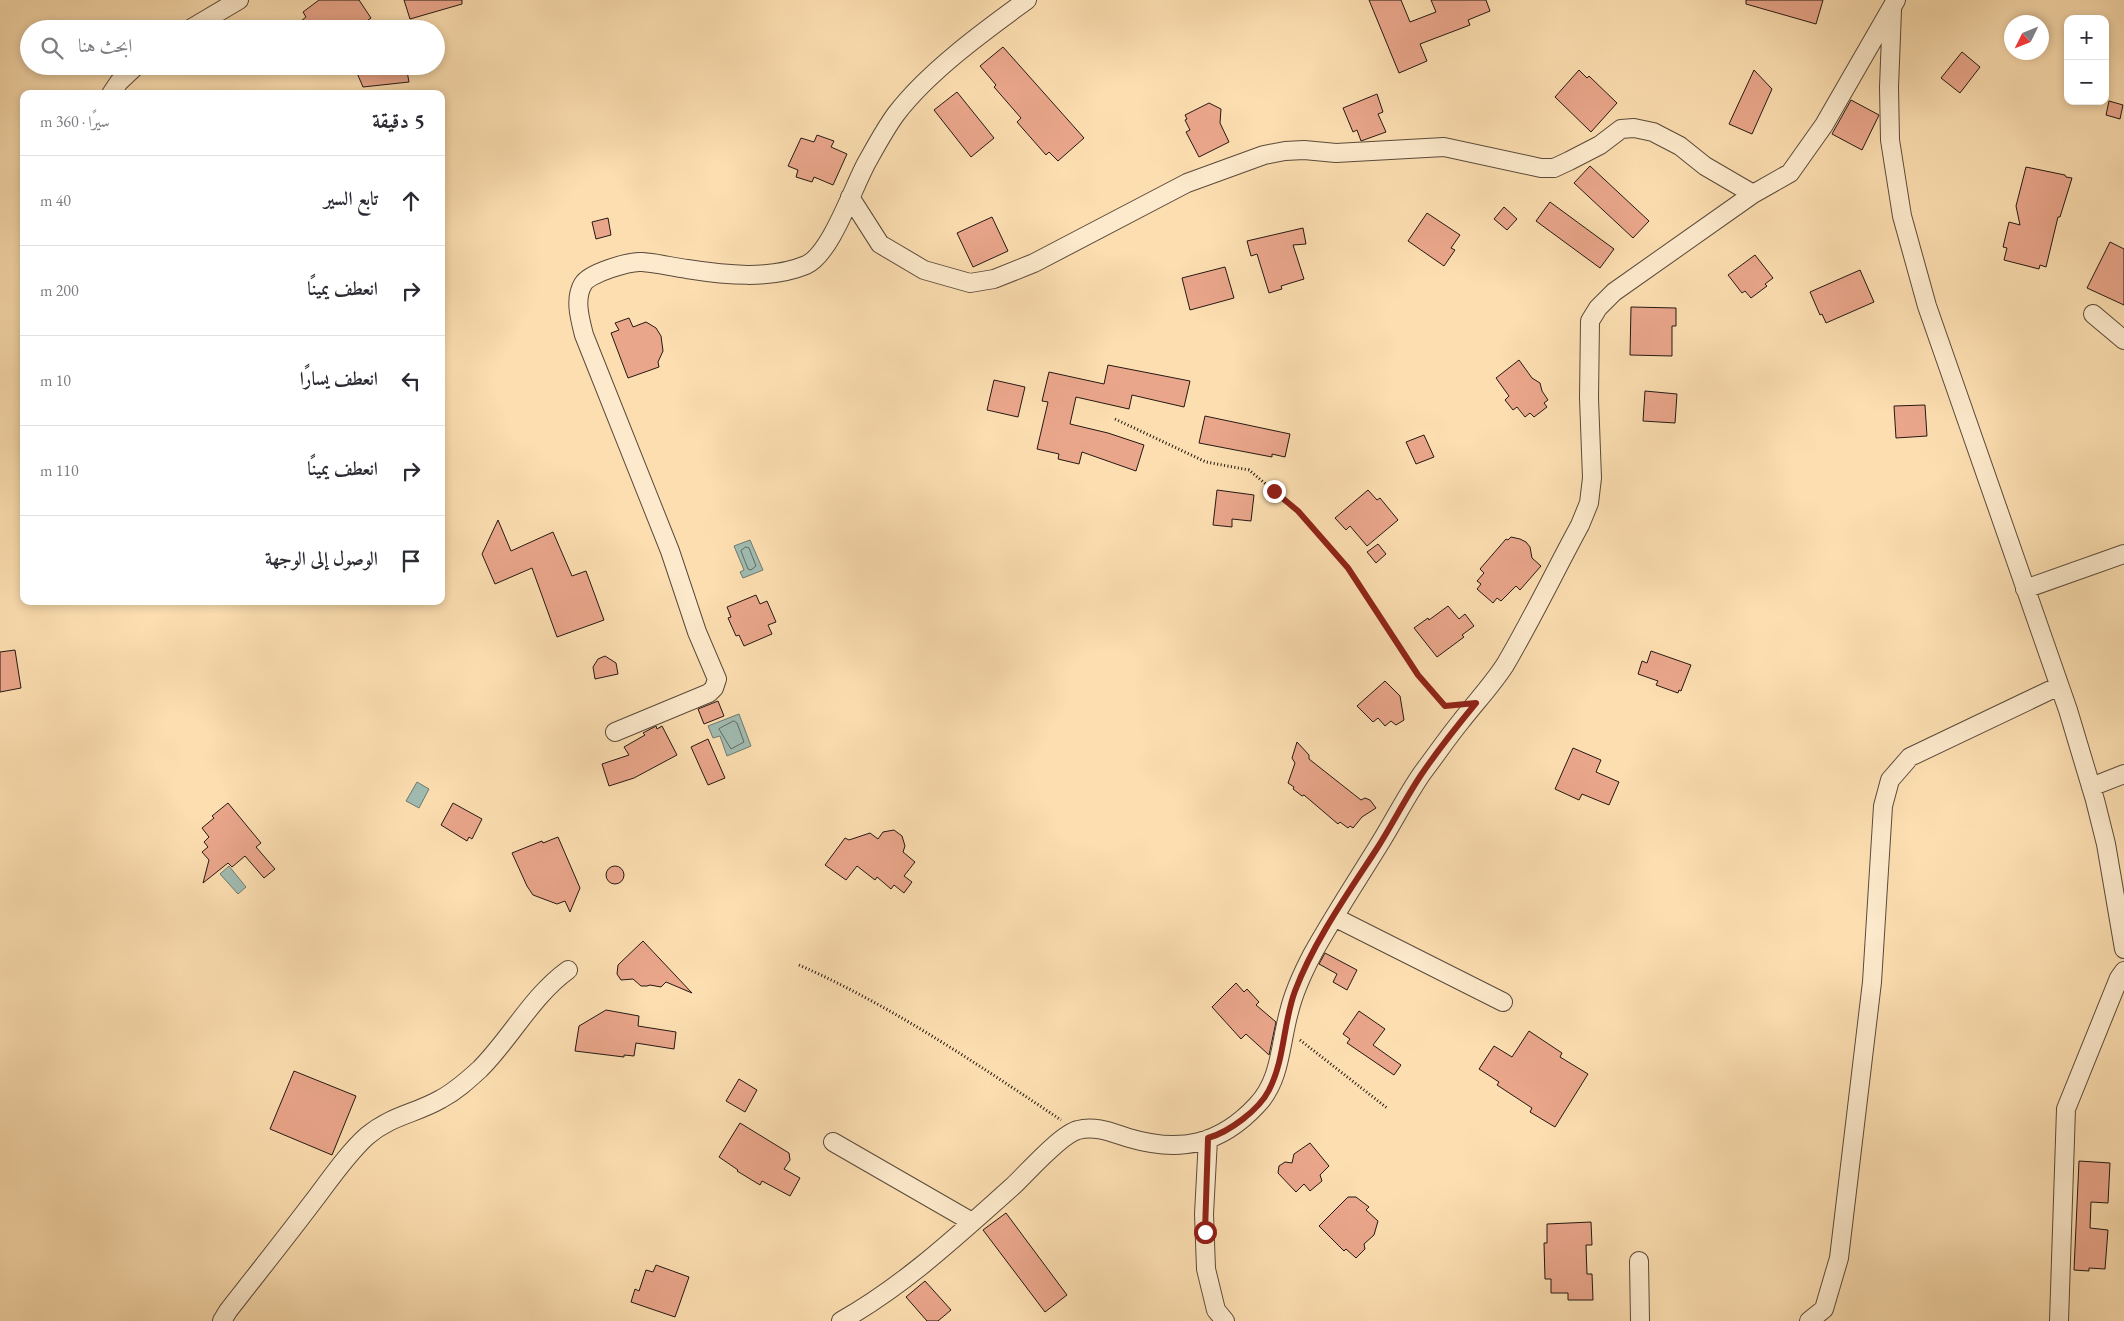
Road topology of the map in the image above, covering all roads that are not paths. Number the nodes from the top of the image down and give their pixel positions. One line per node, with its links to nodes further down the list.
1 (239, 0): 4 (street)
2 (1027, 0): 8 (street)
3 (1894, 3): 7 (street); 12 (street)
4 (205, 20)
5 (126, 75): 6 (street)
6 (114, 90)
7 (1753, 194): 8 (street); 17 (street)
8 (850, 197): 14 (street)
9 (2093, 314): 10 (street)
10 (2124, 340)
11 (2124, 554): 12 (street)
12 (2025, 589): 13 (street)
13 (2059, 686): 16 (street); 30 (street)
14 (615, 732)
15 (2124, 774): 16 (street)
16 (2092, 787): 18 (street)
17 (1334, 917): 21 (street); 22 (street)
18 (2124, 949)
19 (568, 970): 26 (street)
20 (2124, 971): 31 (street)
21 (1503, 1002)
22 (1208, 1138): 24 (street); 28 (street)
23 (833, 1142): 24 (street)
24 (972, 1222): 27 (street)
25 (1639, 1261): 29 (street)
26 (222, 1321)
27 (842, 1321)
28 (1225, 1321)
29 (1640, 1321)
30 (1809, 1321)
31 (2059, 1321)

